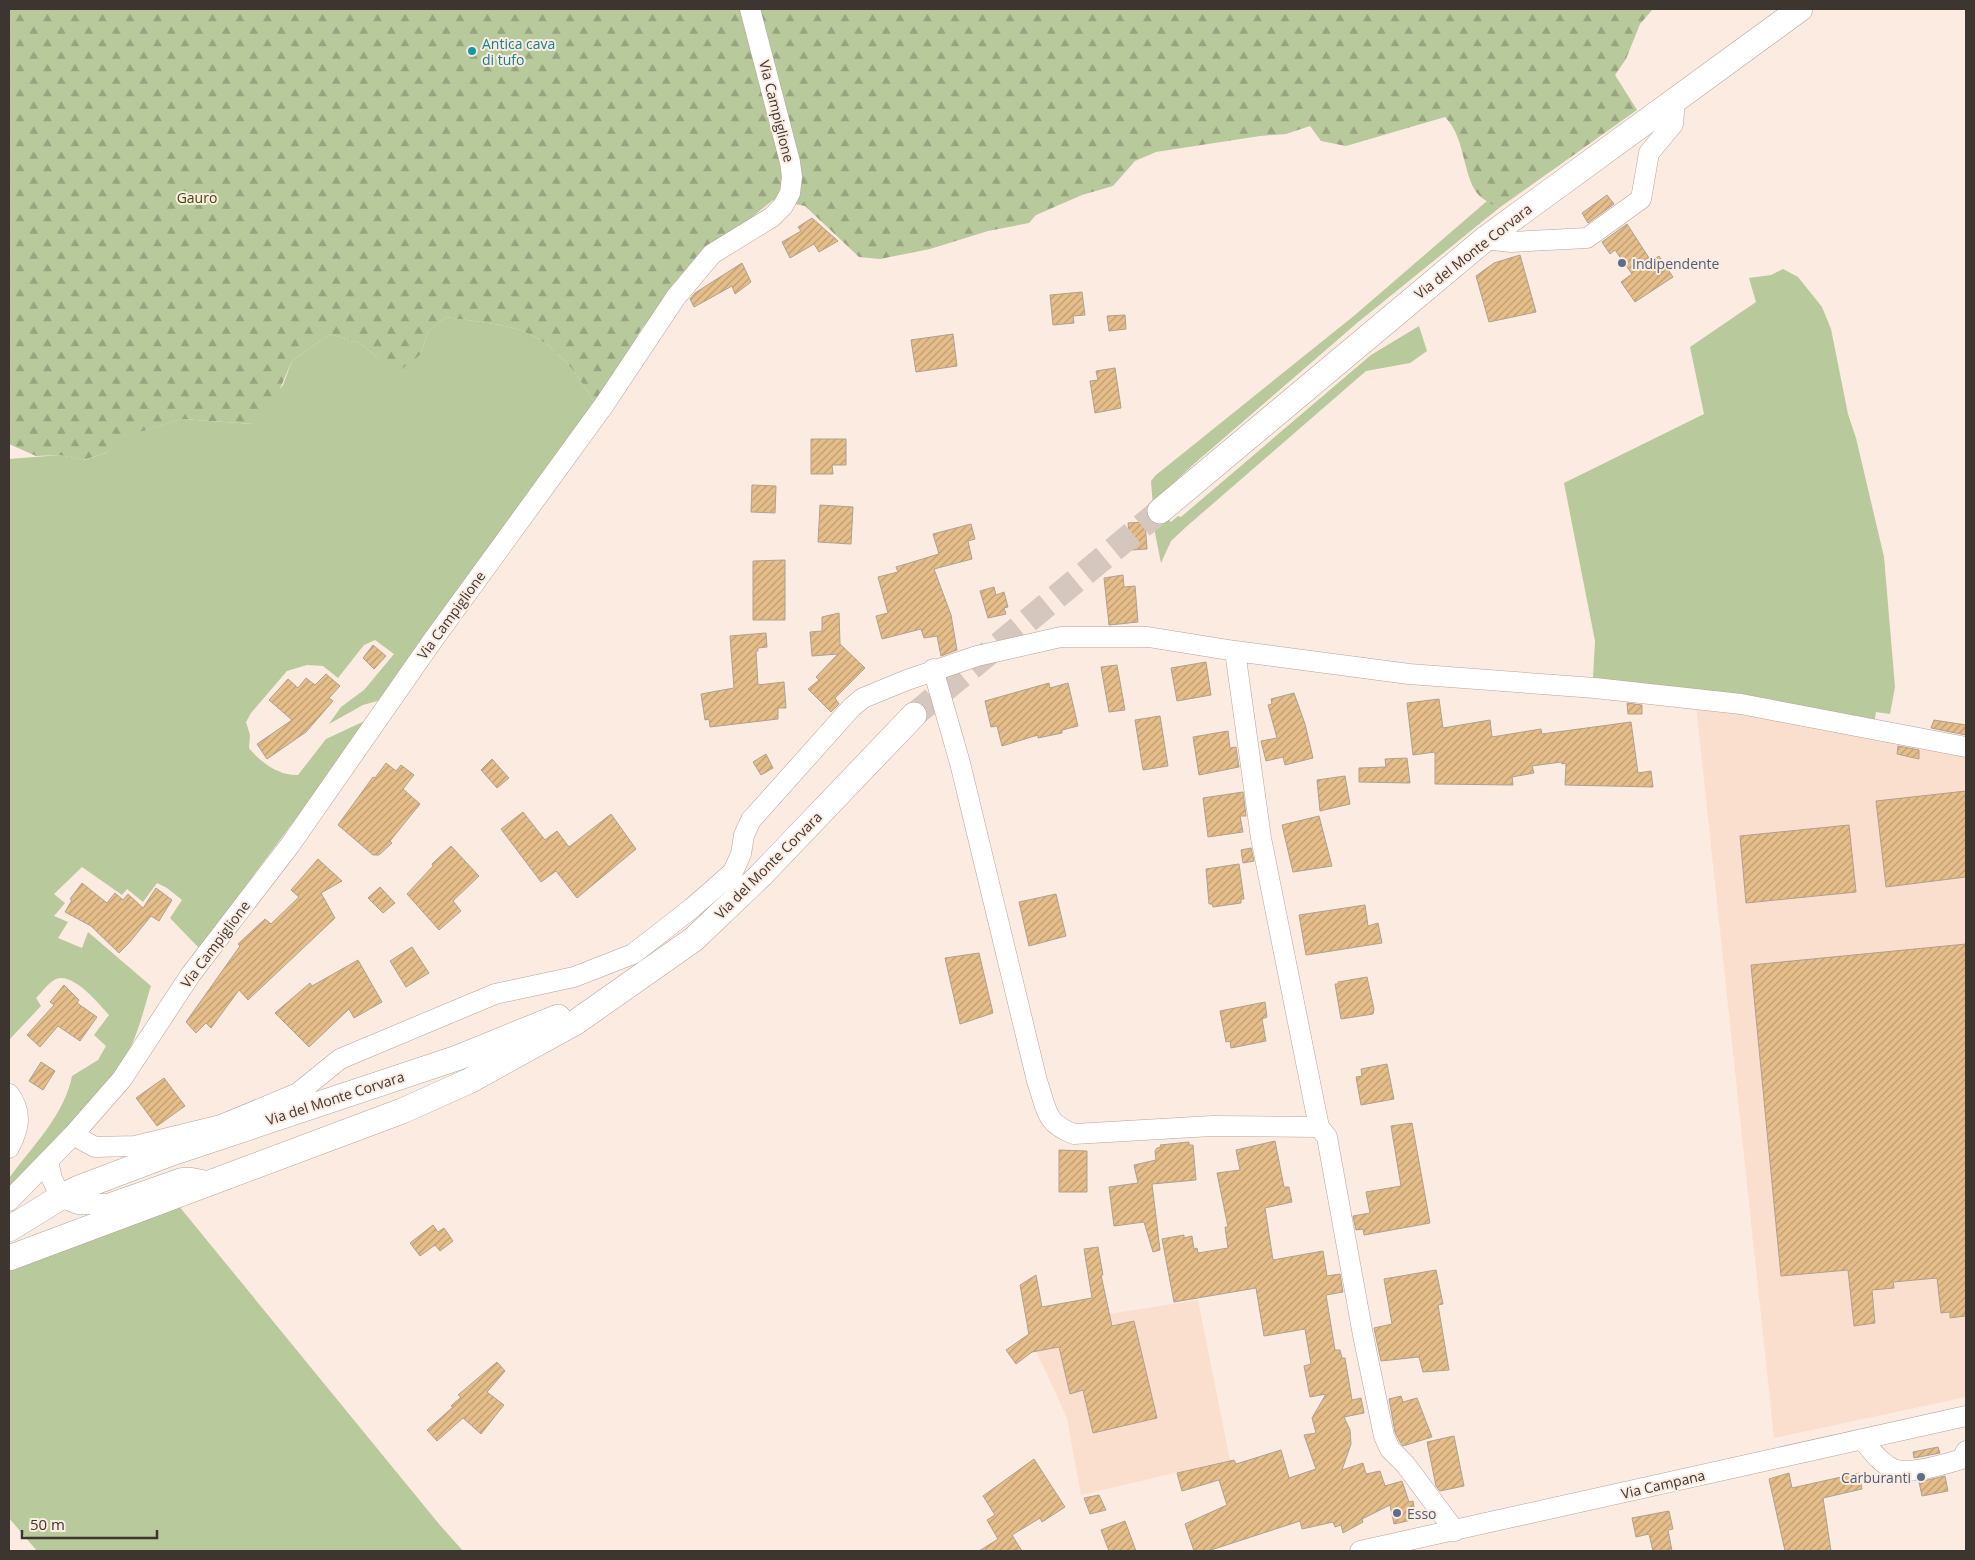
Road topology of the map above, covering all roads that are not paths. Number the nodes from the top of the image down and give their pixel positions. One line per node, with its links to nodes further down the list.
1 (750, 9): 13 (street, Via Campiglione)
2 (1800, 9): 3 (main road, Via del Monte Corvara)
3 (1674, 100): 4 (main road, Via del Monte Corvara); 4 (street)
4 (1485, 239): 5 (main road, Via del Monte Corvara)
5 (1160, 511)
6 (1235, 651): 7 (street); 9 (street); 12 (street)
7 (933, 669): 12 (street); 13 (street)
8 (914, 715): 10 (main road, Via del Monte Corvara)
9 (1966, 747)
10 (608, 998): 16 (main road, Via del Monte Corvara); 17 (main road, Via del Monte Corvara)
11 (9, 1094): 14 (street)
12 (1319, 1127): 24 (street)
13 (73, 1135): 15 (street, Via Campiglione)
14 (9, 1148)
15 (48, 1161): 17 (street); 18 (street, Via Campiglione)
16 (214, 1182): 17 (street, Via del Monte Corvara); 20 (main road, Via del Monte Corvara)
17 (61, 1196): 19 (main road, Via del Monte Corvara)
18 (9, 1201)
19 (9, 1229)
20 (9, 1258)
21 (1966, 1416): 22 (street, Via Campana)
22 (1862, 1439): 23 (street); 24 (street, Via Campana)
23 (1966, 1451)
24 (1455, 1530): 25 (street, Via Campana)
25 (1360, 1551)

